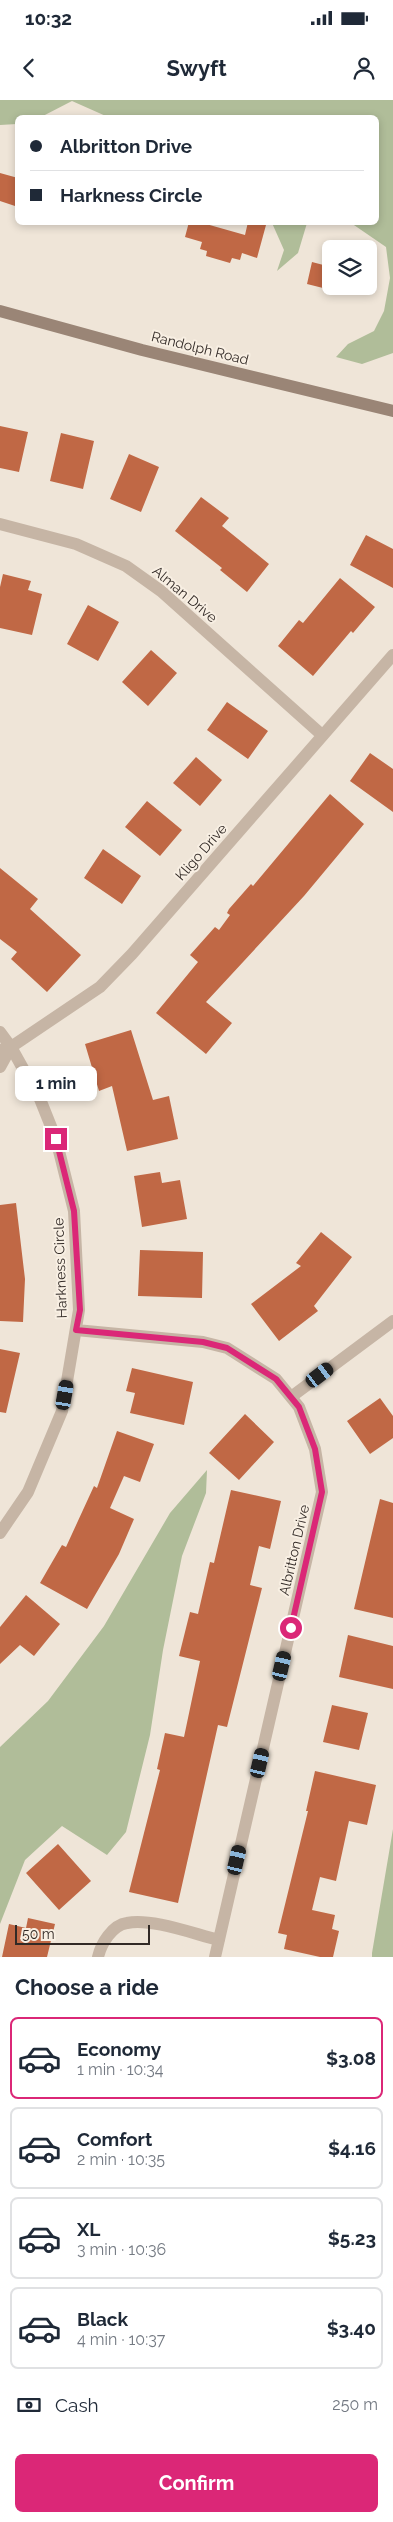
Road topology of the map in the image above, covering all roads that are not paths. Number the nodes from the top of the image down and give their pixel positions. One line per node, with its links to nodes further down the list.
1 (0, 311): 2 (street, Randolph Road)
2 (393, 411)
3 (0, 524): 5 (street, Alman Drive)
4 (393, 655): 5 (street, Kligo Drive)
5 (322, 735): 7 (street, Kligo Drive)
6 (0, 1032): 7 (street, Harkness Circle)
7 (6, 1048): 8 (street, Kligo Drive); 10 (street, Harkness Circle)
8 (0, 1067)
9 (393, 1320): 11 (street)
10 (76, 1330): 11 (street, Albritton Drive); 12 (street, Harkness Circle)
11 (291, 1397): 13 (street, Albritton Drive)
12 (0, 1533)
13 (219, 1940): 14 (street); 15 (street, Albritton Drive)
14 (98, 1957)
15 (215, 1957)

